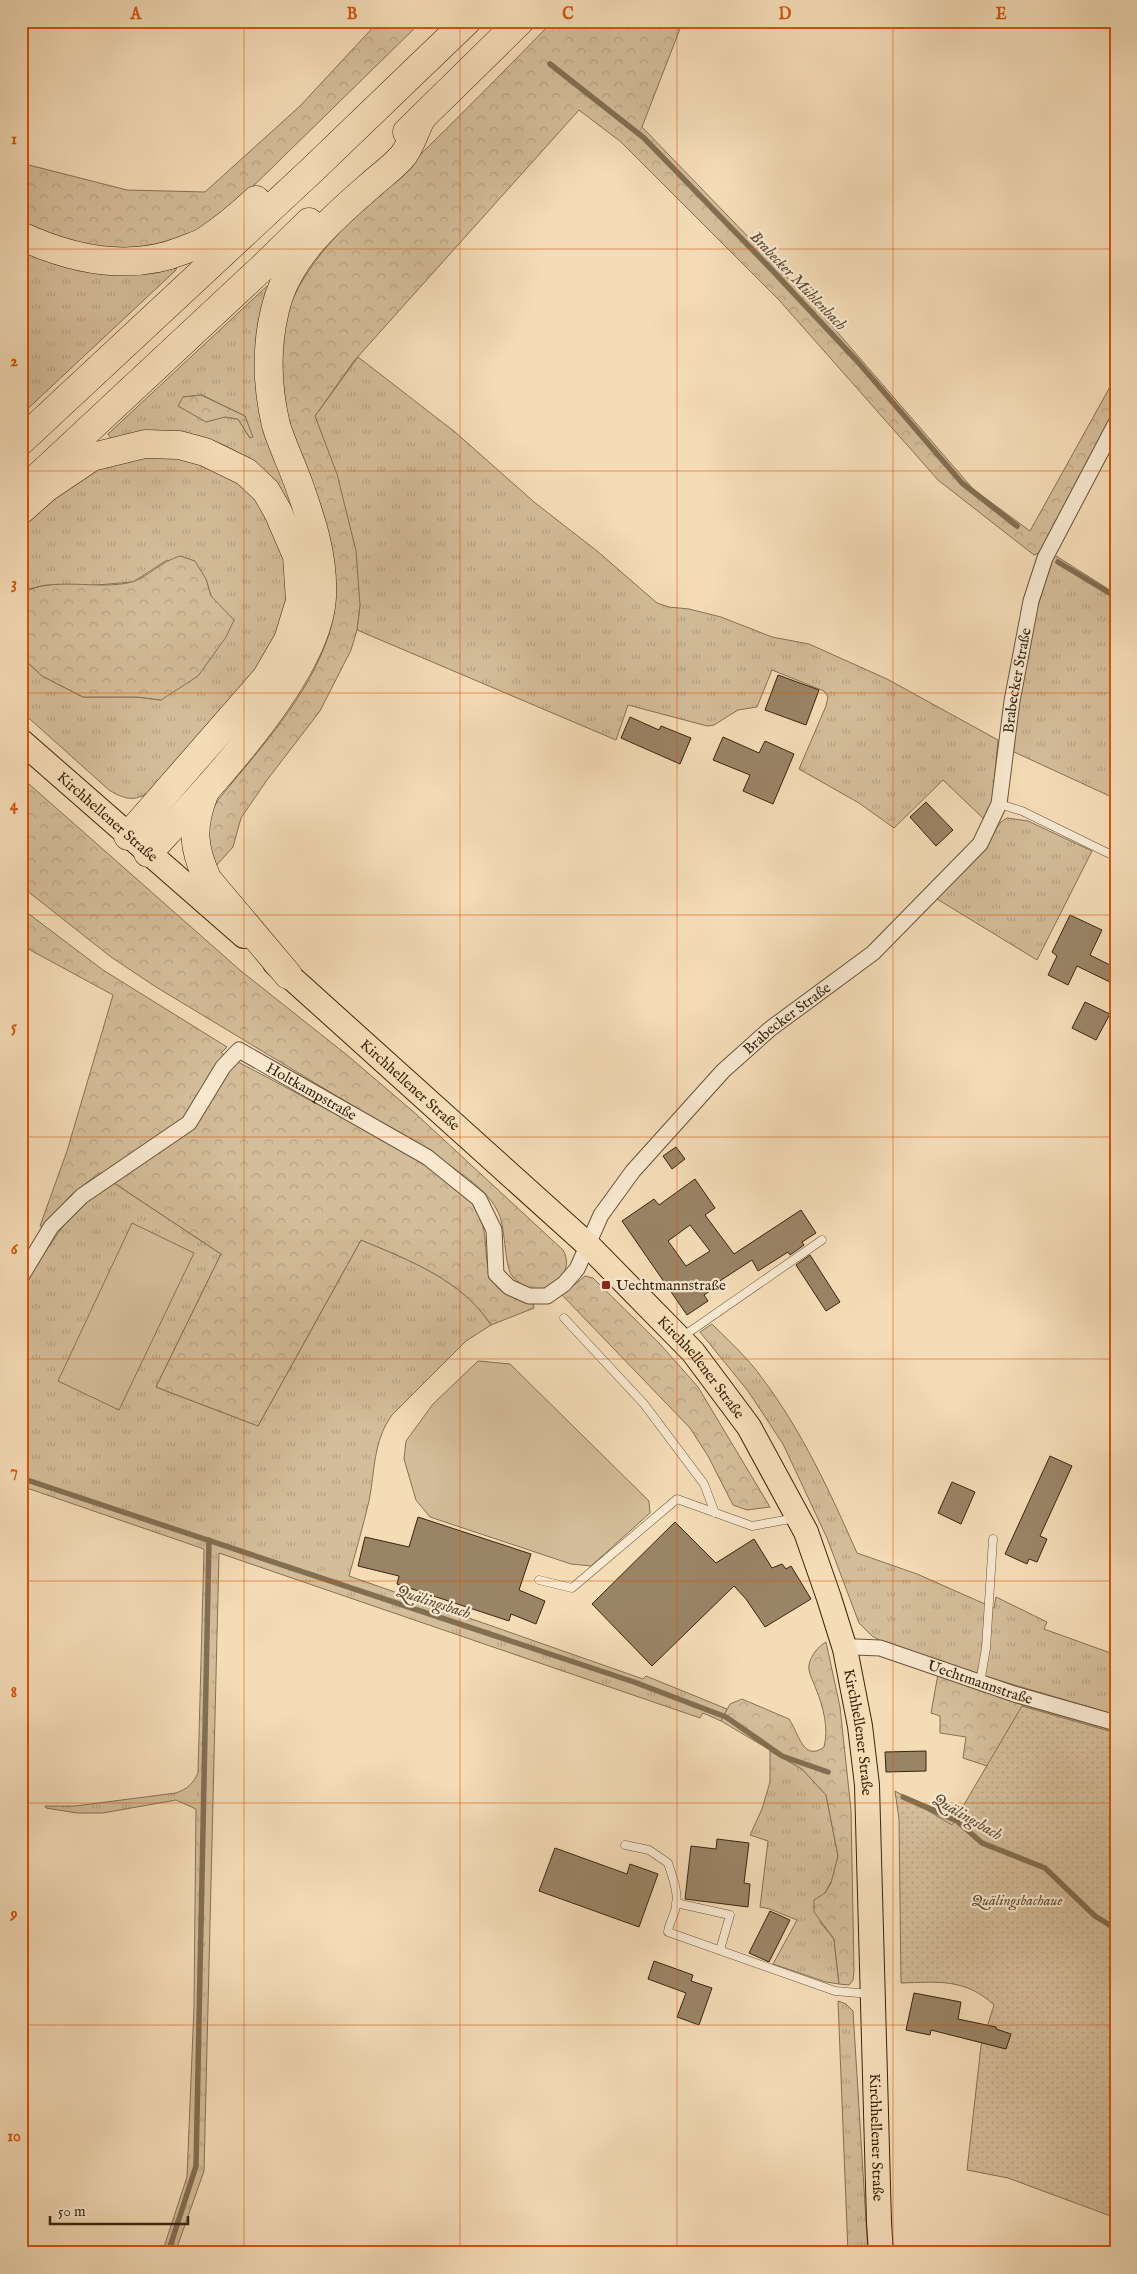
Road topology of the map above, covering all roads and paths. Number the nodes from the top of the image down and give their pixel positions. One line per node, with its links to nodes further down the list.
1 (467, 21): 4 (highway)
2 (520, 21): 3 (highway)
3 (421, 119): 8 (highway); 11 (highway)
4 (312, 170): 5 (highway); 7 (highway)
5 (21, 236)
6 (1116, 423): 12 (street, Brabecker Straße)
7 (21, 441)
8 (21, 492)
9 (21, 510): 13 (highway)
10 (21, 741): 13 (main road, Kirchhellener Straße)
11 (205, 791): 14 (highway); 16 (highway)
12 (999, 804): 15 (lane); 18 (street, Brabecker Straße)
13 (128, 836): 14 (main road, Kirchhellener Straße)
14 (148, 853): 16 (main road, Kirchhellener Straße)
15 (1116, 857)
16 (288, 975): 18 (main road, Kirchhellener Straße)
17 (822, 1240): 21 (lane)
18 (588, 1245): 19 (street, Holtkampstraße); 21 (main road, Kirchhellener Straße)
19 (21, 1277)
20 (564, 1318): 22 (lane)
21 (680, 1338): 23 (main road, Kirchhellener Straße)
22 (715, 1513): 23 (lane); 25 (lane)
23 (798, 1518): 26 (main road, Kirchhellener Straße)
24 (993, 1539): 27 (lane)
25 (540, 1580)
26 (845, 1649): 27 (street, Uechtmannstraße); 32 (main road, Kirchhellener Straße)
27 (980, 1683): 28 (street, Uechtmannstraße)
28 (1116, 1723)
29 (625, 1845): 30 (lane)
30 (676, 1903): 31 (lane); 31 (lane)
31 (720, 1950): 32 (lane)
32 (872, 1994): 33 (main road, Kirchhellener Straße)
33 (881, 2253)

